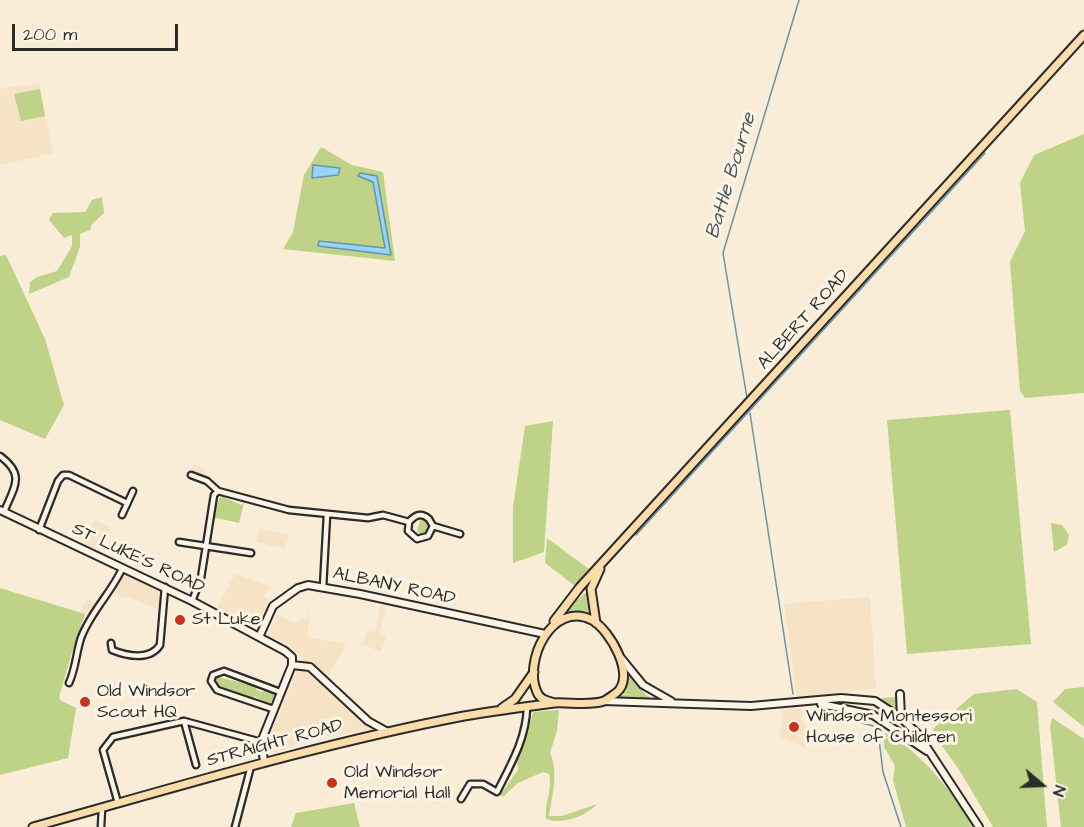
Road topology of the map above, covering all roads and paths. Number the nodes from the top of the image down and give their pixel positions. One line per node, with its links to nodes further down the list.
1 (1084, 34): 17 (main road, ALBERT ROAD)
2 (0, 456): 7 (street)
3 (191, 475): 5 (street)
4 (133, 491): 6 (street)
5 (218, 491): 9 (street); 15 (street)
6 (127, 503): 8 (street); 12 (street)
7 (2, 511): 12 (main road, ST LUKE'S ROAD)
8 (122, 515)
9 (327, 515): 10 (street); 20 (street)
10 (408, 522): 11 (street); 11 (street)
11 (433, 526): 13 (street)
12 (39, 530): 18 (main road, ST LUKE'S ROAD)
13 (460, 534)
14 (179, 542): 15 (street)
15 (206, 544): 16 (street); 21 (street)
16 (251, 553)
17 (602, 564): 22 (main road); 23 (main road, ALBERT ROAD)
18 (122, 568): 19 (main road, ST LUKE'S ROAD); 29 (street)
19 (165, 587): 21 (main road, ST LUKE'S ROAD); 25 (street)
20 (324, 588): 23 (main road, ALBANY ROAD); 24 (main road, ALBANY ROAD)
21 (192, 601): 24 (main road, ST LUKE'S ROAD)
22 (596, 623): 23 (main road); 26 (main road)
23 (547, 631): 28 (main road)
24 (260, 635): 27 (main road, ST LUKE'S ROAD)
25 (111, 643)
26 (618, 655): 32 (main road); 34 (main road)
27 (292, 661): 30 (main road); 43 (main road, ST LUKE'S ROAD)
28 (535, 670): 36 (main road); 39 (main road)
29 (69, 683)
30 (280, 692): 38 (main road); 38 (street)
31 (900, 694): 41 (main road)
32 (604, 701): 34 (main road); 36 (main road)
33 (875, 701): 35 (main road); 40 (main road); 41 (main road)
34 (676, 702): 35 (main road)
35 (811, 702): 40 (main road)
36 (555, 703): 37 (main road, STRAIGHT ROAD)
37 (527, 708): 39 (main road, STRAIGHT ROAD); 49 (street)
38 (273, 709): 44 (main road)
39 (500, 709): 43 (main road, STRAIGHT ROAD)
40 (873, 715): 45 (main road)
41 (901, 718): 45 (main road)
42 (184, 721): 44 (street); 47 (street); 50 (street)
43 (386, 731): 46 (main road, STRAIGHT ROAD)
44 (261, 742): 46 (main road)
45 (933, 755): 55 (main road)
46 (264, 761): 48 (main road, STRAIGHT ROAD)
47 (196, 765)
48 (252, 765): 50 (main road, STRAIGHT ROAD); 54 (street)
49 (461, 799)
50 (118, 803): 51 (main road, STRAIGHT ROAD)
51 (102, 808): 52 (main road, STRAIGHT ROAD); 53 (street)
52 (33, 827)
53 (101, 827)
54 (235, 827)
55 (980, 827)

